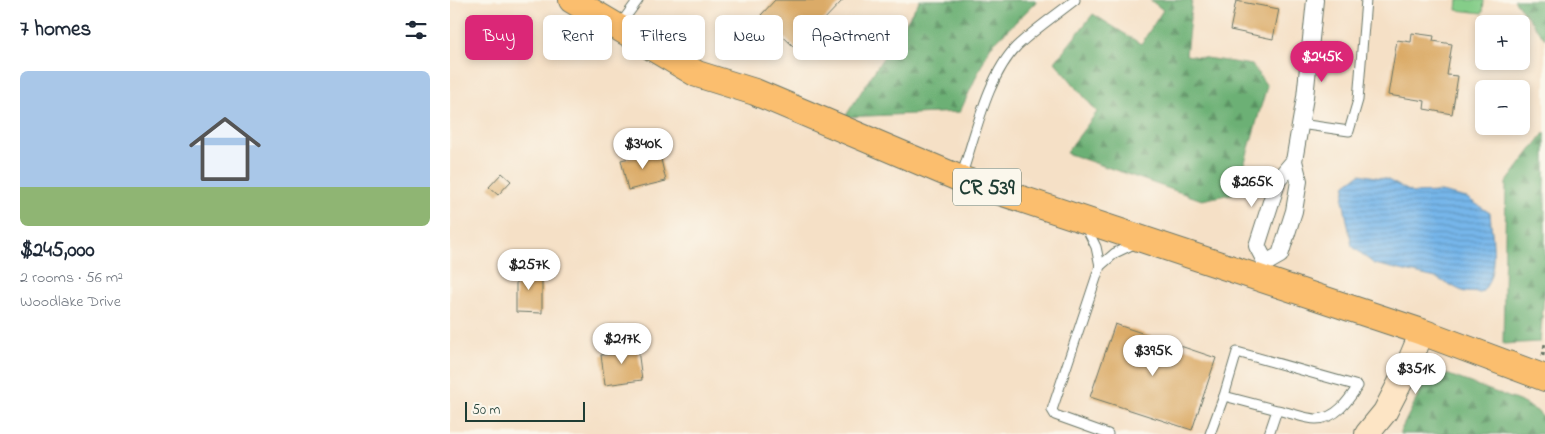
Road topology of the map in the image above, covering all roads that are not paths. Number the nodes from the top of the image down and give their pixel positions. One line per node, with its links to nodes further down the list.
1 (572, 0): 6 (main road, CR 539)
2 (638, 0): 6 (lane)
3 (1075, 0): 9 (lane)
4 (1315, 0): 7 (street)
5 (1366, 0): 7 (lane)
6 (618, 27): 9 (main road, CR 539)
7 (1300, 124): 8 (street)
8 (1294, 161): 13 (street); 13 (street)
9 (961, 179): 10 (main road, CR 539)
10 (1069, 214): 11 (main road, CR 539); 12 (lane)
11 (1150, 241): 12 (lane); 13 (main road, CR 539)
12 (1100, 266): 18 (lane)
13 (1263, 270): 14 (main road, CR 539)
14 (1422, 332): 15 (main road, CR 539); 21 (street)
15 (1545, 378)
16 (1224, 396): 17 (lane); 17 (lane); 19 (lane)
17 (1277, 410): 20 (lane)
18 (1108, 434)
19 (1210, 434)
20 (1270, 434)
21 (1368, 434)

